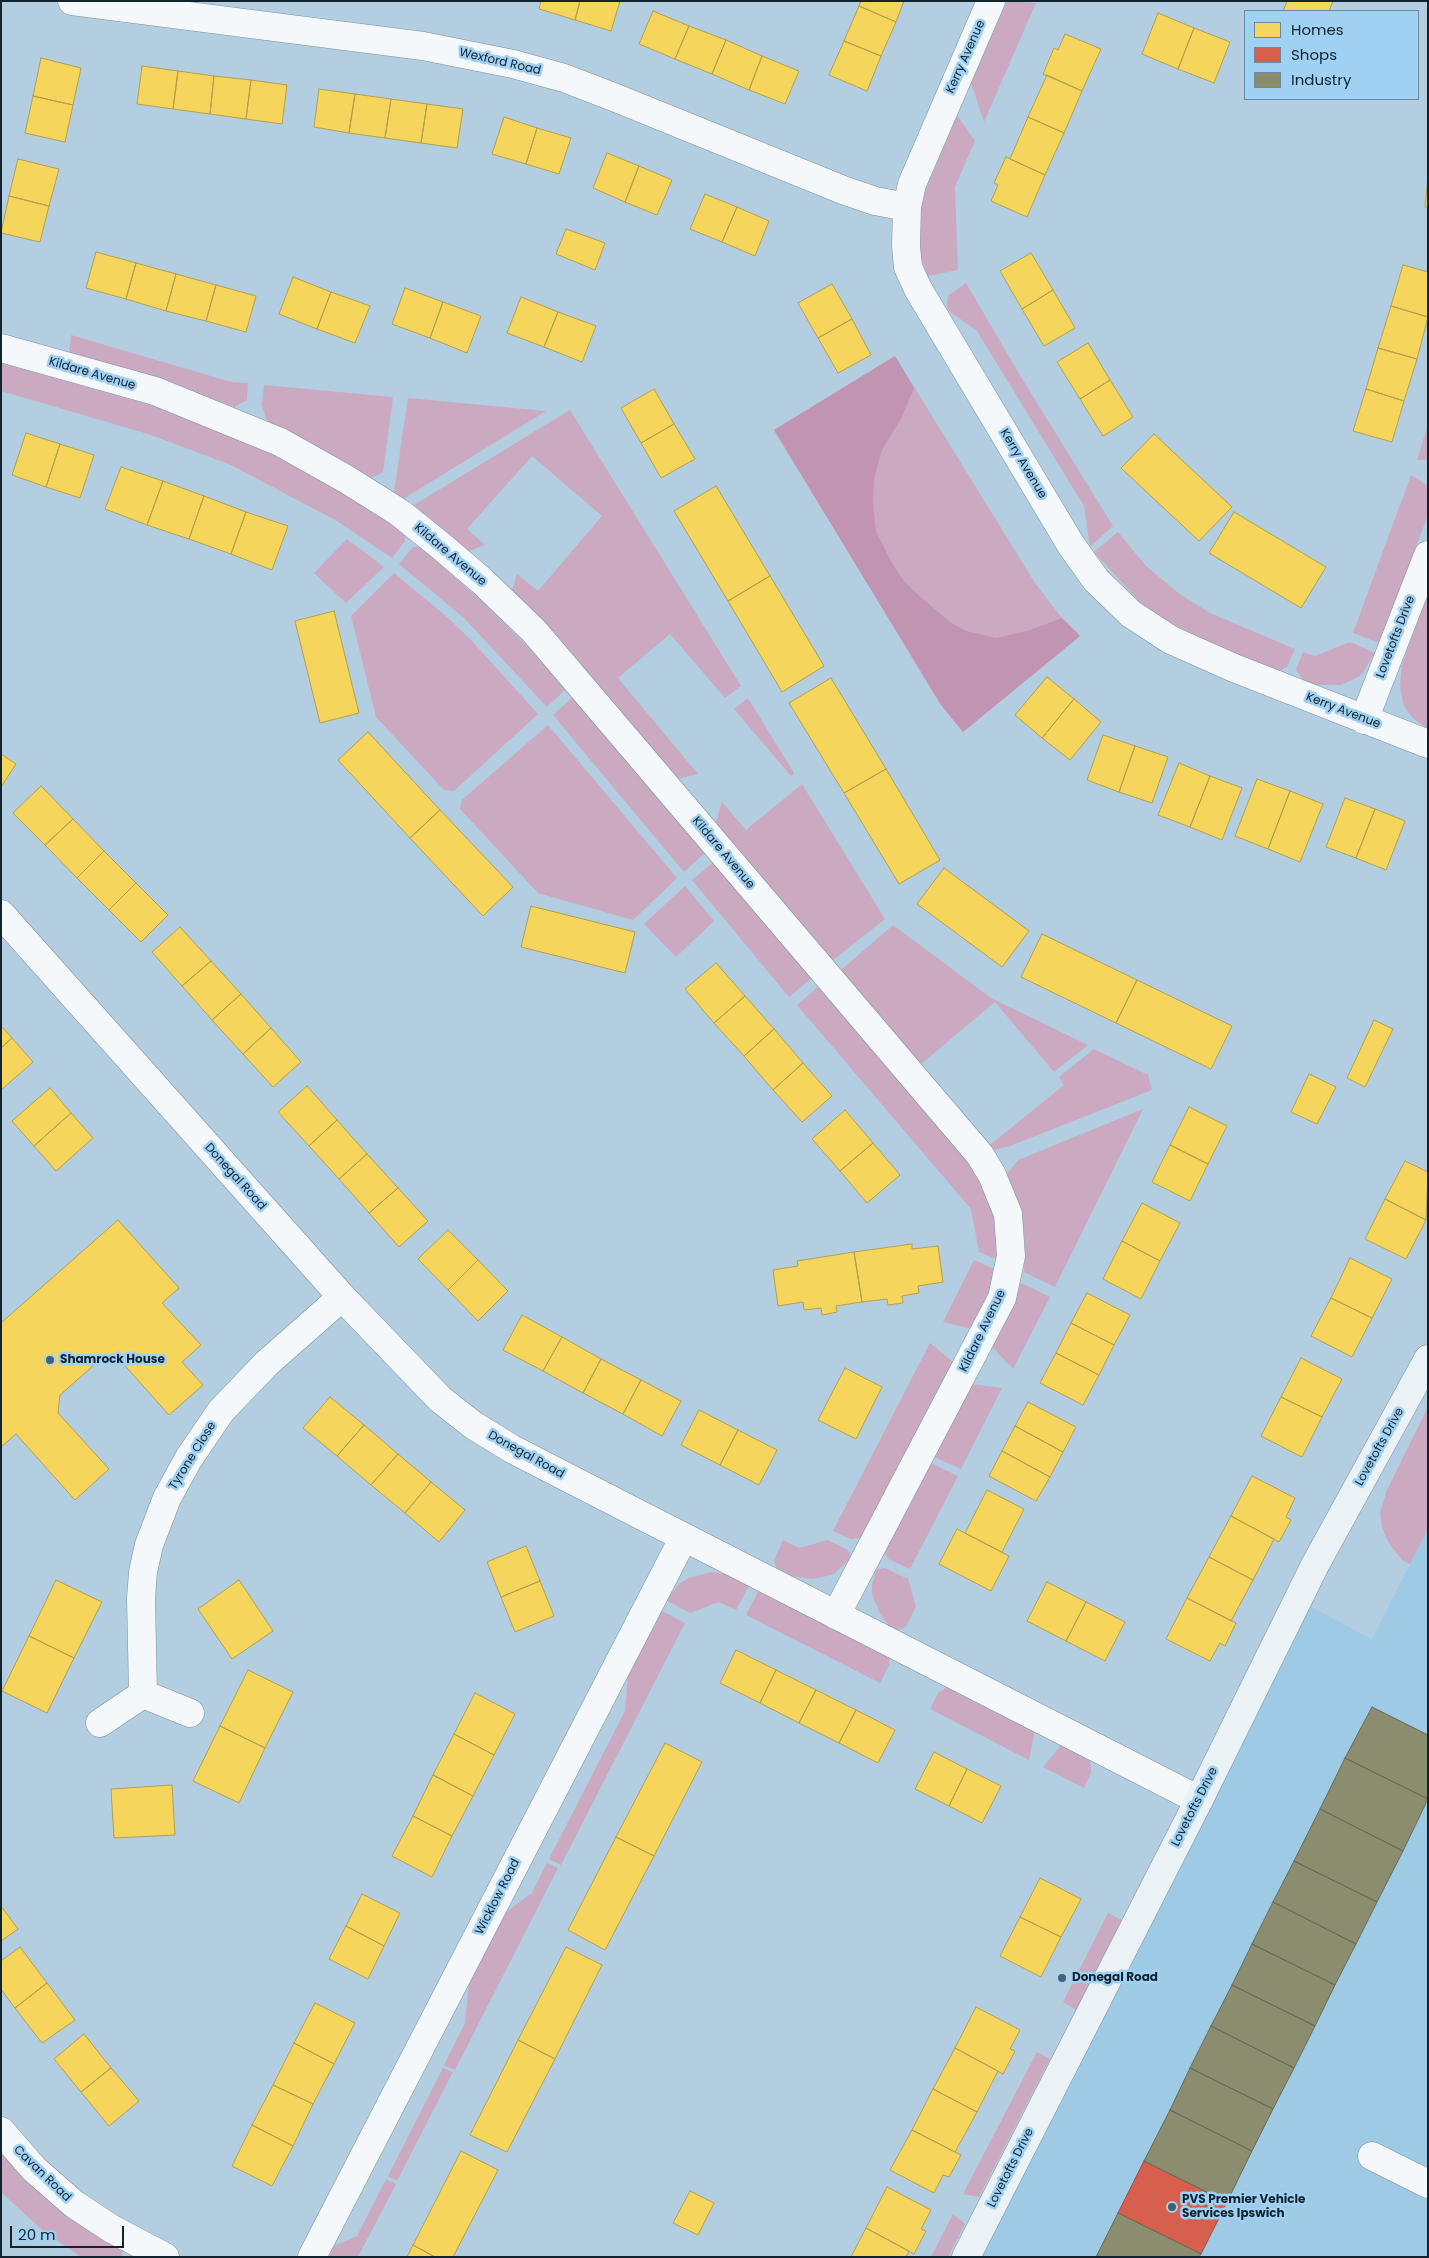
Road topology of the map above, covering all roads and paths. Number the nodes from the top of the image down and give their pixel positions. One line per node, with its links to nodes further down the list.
1 (72, 1): 3 (street, Wexford Road)
2 (991, 1): 3 (street, Kerry Avenue)
3 (906, 208): 6 (street, Kerry Avenue)
4 (1, 348): 12 (street, Kildare Avenue)
5 (1428, 554): 6 (street, Lovetofts Drive)
6 (1364, 720): 7 (street, Kerry Avenue)
7 (1428, 744)
8 (1, 914): 9 (street, Donegal Road)
9 (342, 1298): 11 (street, Donegal Road); 13 (street, Tyrone Close)
10 (1428, 1359): 16 (street, Lovetofts Drive)
11 (684, 1537): 12 (street, Donegal Road); 21 (street, Wicklow Road)
12 (836, 1614): 16 (street, Donegal Road)
13 (143, 1694): 14 (street); 15 (street)
14 (190, 1713)
15 (100, 1723)
16 (1199, 1800): 22 (street, Lovetofts Drive)
17 (1, 2131): 20 (street, Cavan Road)
18 (1372, 2156): 19 (street)
19 (1428, 2184)
20 (165, 2257)
21 (312, 2257)
22 (966, 2257)

